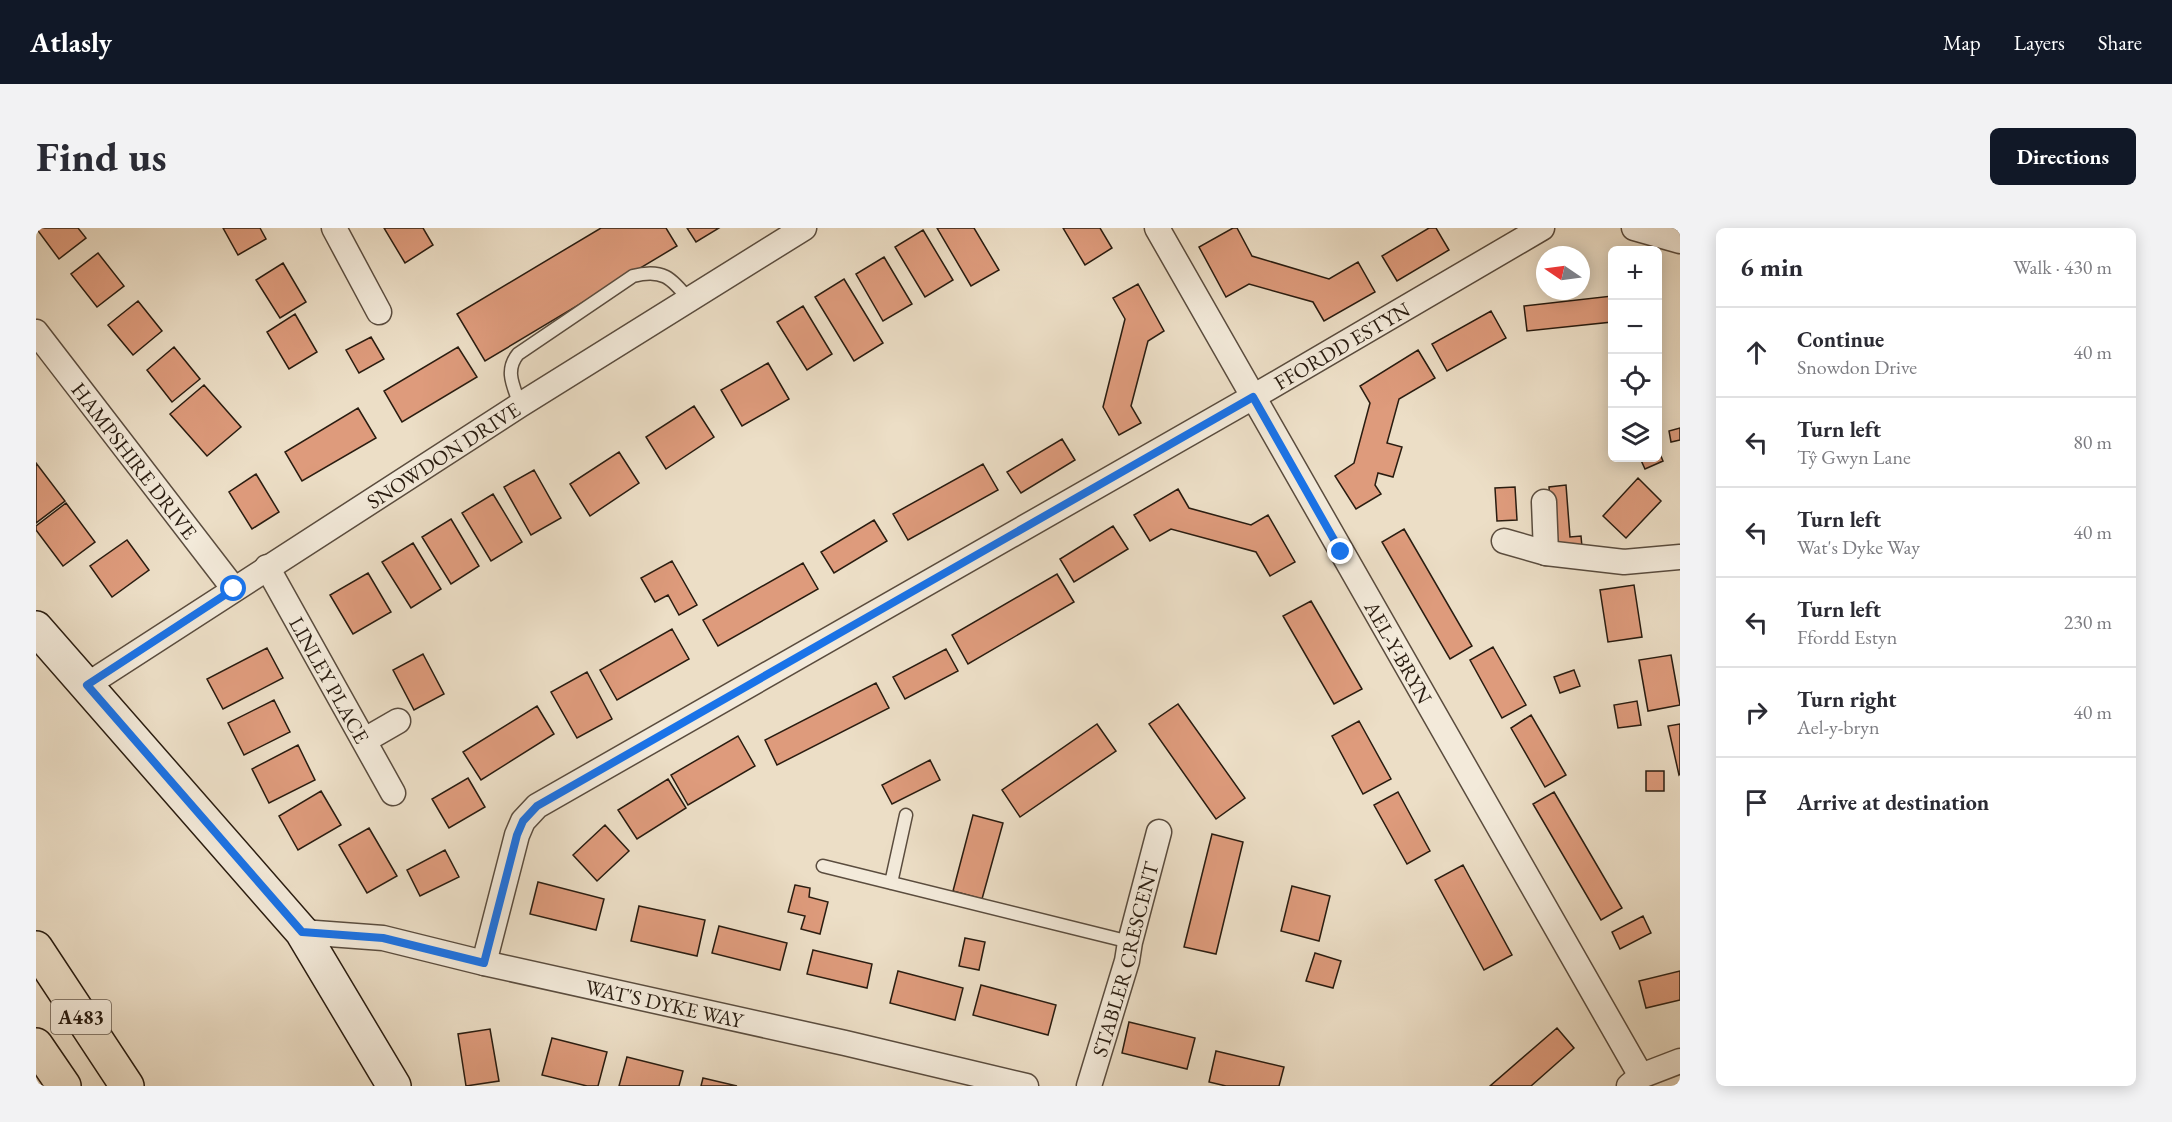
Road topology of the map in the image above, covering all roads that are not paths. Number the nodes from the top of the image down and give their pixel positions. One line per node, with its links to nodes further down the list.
1 (334, 228): 8 (street)
2 (804, 228): 7 (street, SNOWDON DRIVE)
3 (1157, 228): 10 (street, AEL-Y-BRYN)
4 (1542, 228): 10 (street, FFORDD ESTYN)
5 (1634, 228): 6 (street)
6 (1680, 241)
7 (689, 300): 11 (street, SNOWDON DRIVE); 11 (lane)
8 (379, 312)
9 (36, 332): 17 (street, HAMPSHIRE DRIVE)
10 (1253, 397): 30 (street, FFORDD ESTYN); 33 (street, AEL-Y-BRYN)
11 (520, 405): 16 (street, SNOWDON DRIVE)
12 (1544, 502): 14 (street)
13 (1504, 541): 14 (street)
14 (1546, 553): 15 (street)
15 (1680, 557)
16 (267, 567): 17 (street, SNOWDON DRIVE); 21 (street, LINLEY PLACE)
17 (234, 589): 19 (street, SNOWDON DRIVE)
18 (36, 628): 19 (street)
19 (87, 685): 27 (street)
20 (398, 721): 21 (street)
21 (364, 740): 22 (street, LINLEY PLACE)
22 (393, 793)
23 (906, 815): 26 (lane)
24 (1159, 832): 28 (street, STABLER CRESCENT)
25 (823, 866): 26 (lane)
26 (891, 883): 28 (lane)
27 (302, 932): 30 (street, WAT'S DYKE WAY); 36 (street)
28 (1130, 942): 38 (street, STABLER CRESCENT)
29 (36, 948): 35 (highway, A483)
30 (484, 963): 37 (street, WAT'S DYKE WAY)
31 (36, 1045): 34 (highway, A483)
32 (1680, 1061): 33 (street)
33 (1635, 1081)
34 (64, 1086)
35 (126, 1086)
36 (394, 1086)
37 (1026, 1086)
38 (1089, 1086)

